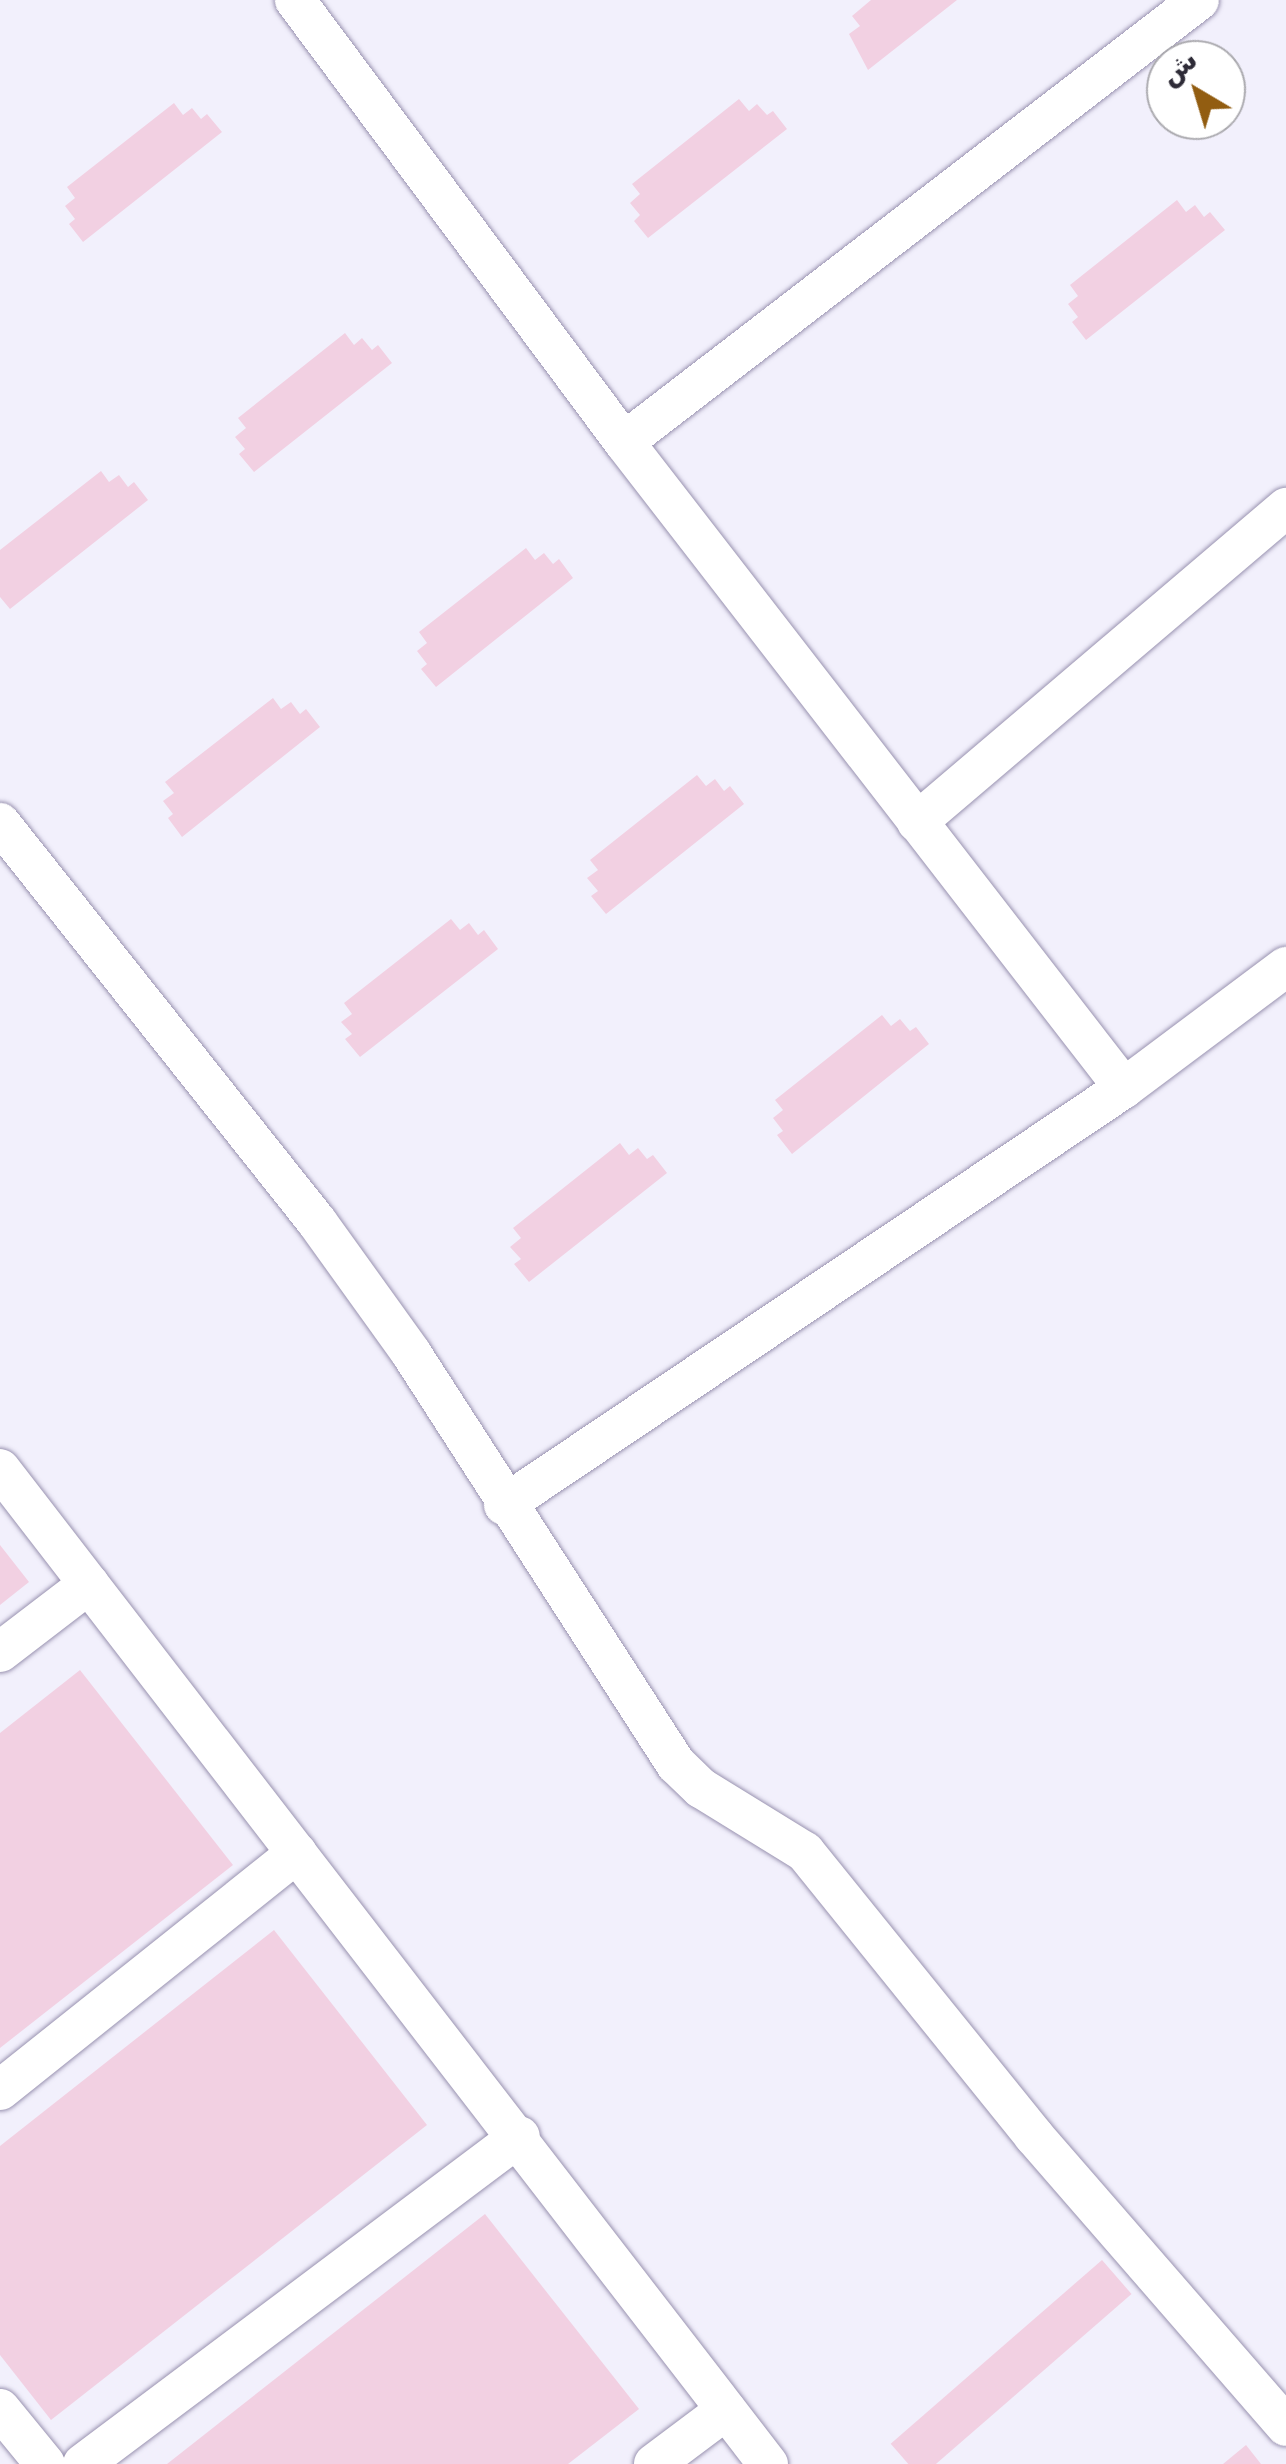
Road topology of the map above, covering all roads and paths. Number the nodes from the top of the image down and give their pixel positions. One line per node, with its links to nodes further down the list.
1 (295, 0): 3 (street)
2 (1200, 0): 3 (street)
3 (624, 442): 5 (street)
4 (1286, 508): 5 (street)
5 (917, 822): 8 (street)
6 (0, 823): 10 (street)
7 (1286, 968): 8 (street)
8 (1124, 1088): 10 (street)
9 (0, 1469): 11 (street)
10 (504, 1504): 16 (street)
11 (89, 1584): 12 (street); 13 (street)
12 (0, 1652)
13 (297, 1853): 14 (street); 15 (street)
14 (0, 2090)
15 (520, 2136): 18 (street); 20 (street)
16 (1279, 2402)
17 (0, 2409): 19 (street)
18 (726, 2410): 21 (street); 22 (street)
19 (45, 2464)
20 (83, 2464)
21 (654, 2464)
22 (768, 2464)

